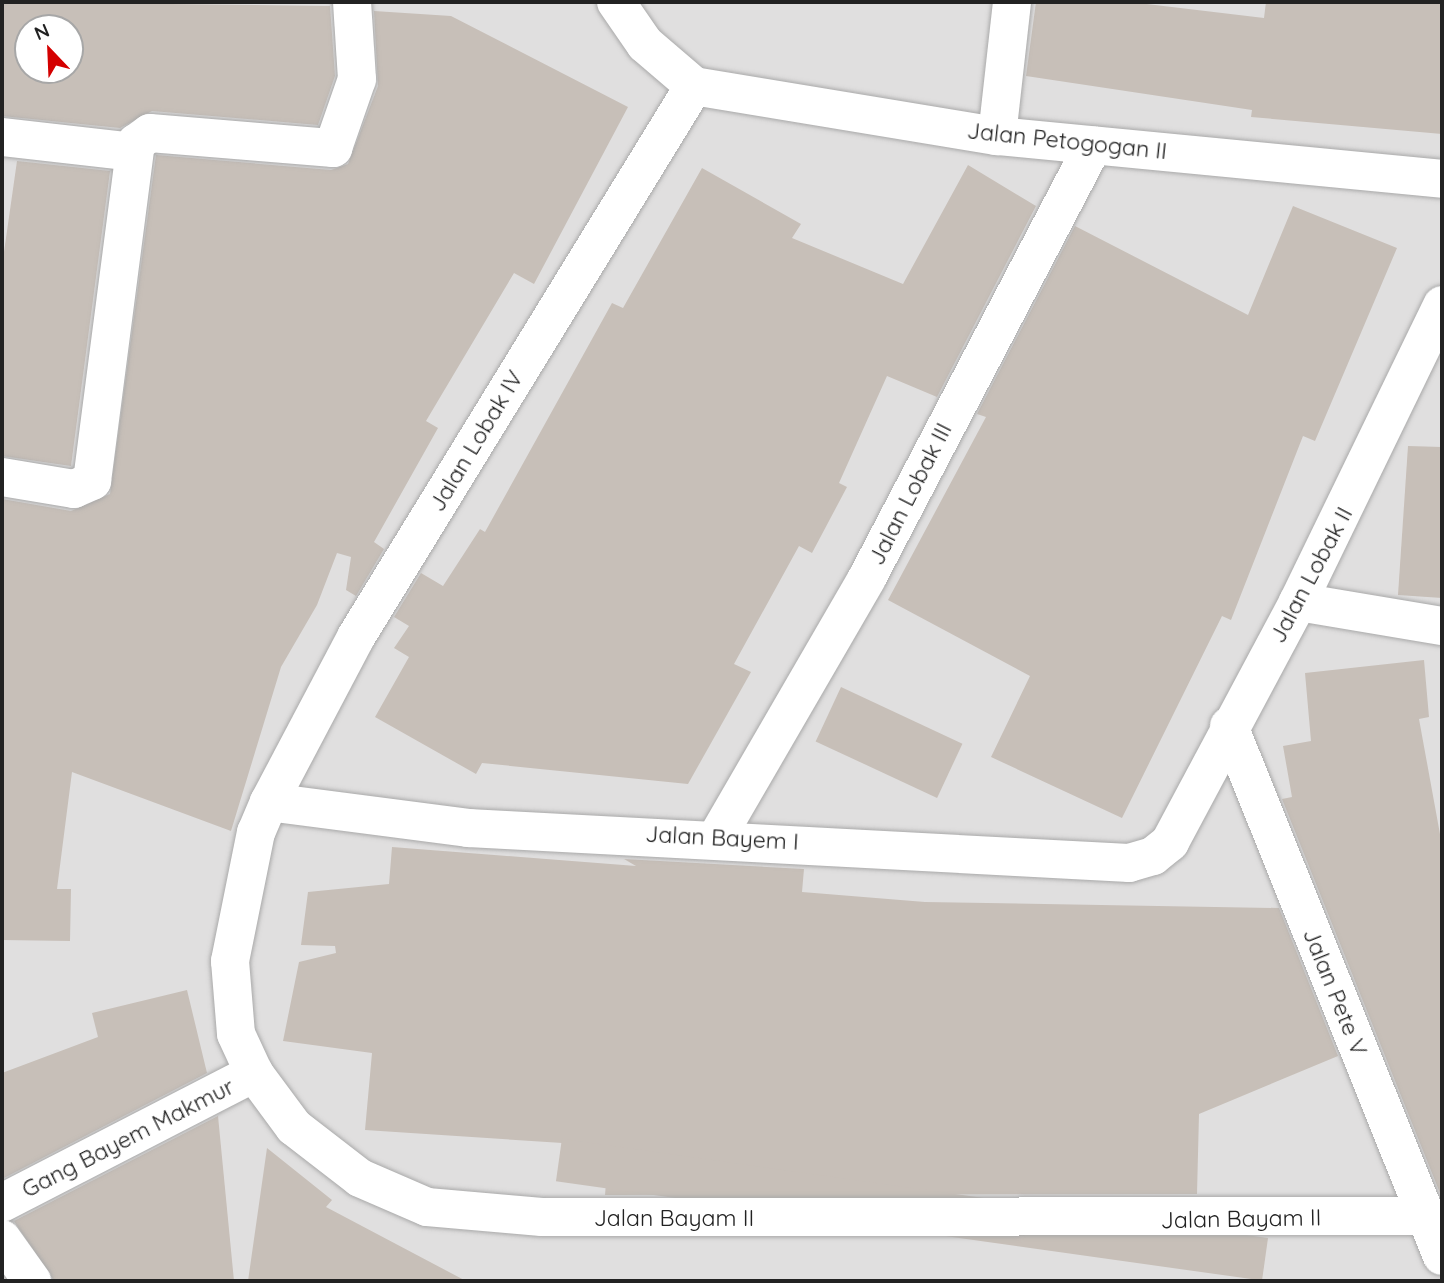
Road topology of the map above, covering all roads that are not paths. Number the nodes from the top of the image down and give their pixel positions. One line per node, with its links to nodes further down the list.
1 (352, 2): 8 (street)
2 (616, 2): 4 (street)
3 (1012, 2): 5 (street)
4 (694, 86): 5 (street, Jalan Petogogan II); 15 (street, Jalan Lobak IV)
5 (997, 136): 7 (street, Jalan Petogogan II)
6 (2, 137): 8 (street)
7 (1093, 145): 9 (street, Jalan Petogogan II); 16 (street, Jalan Lobak III)
8 (134, 152): 11 (street)
9 (1442, 179)
10 (1442, 305): 12 (street, Jalan Lobak II)
11 (2, 477)
12 (1298, 602): 13 (street); 14 (street, Jalan Lobak II)
13 (1442, 625)
14 (1229, 726): 17 (street, Jalan Lobak II); 20 (street, Jalan Pete V)
15 (269, 802): 16 (street, Jalan Bayem I); 18 (street, Jalan Bayam II)
16 (717, 837): 17 (street, Jalan Bayem I)
17 (1170, 842)
18 (254, 1073): 19 (street, Gang Bayem Makmur); 20 (street, Jalan Bayam II)
19 (2, 1203)
20 (1425, 1216): 22 (street, Jalan Pete V)
21 (2, 1239): 23 (street)
22 (1442, 1256)
23 (32, 1281)

